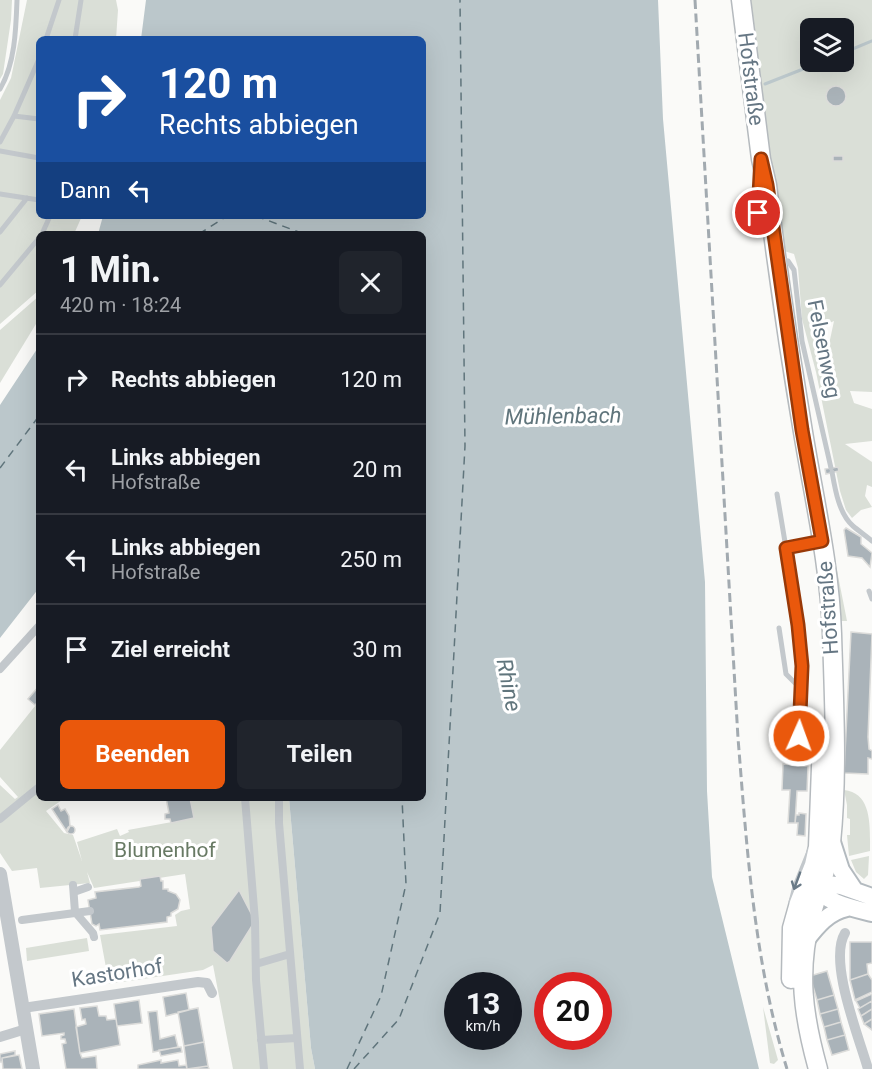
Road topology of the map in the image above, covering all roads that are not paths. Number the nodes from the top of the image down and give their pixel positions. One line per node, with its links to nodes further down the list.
1 (17, 0): 8 (lane)
2 (59, 0): 5 (lane)
3 (81, 0): 6 (lane)
4 (741, 0): 14 (main road, Hofstraße)
5 (47, 36)
6 (75, 36)
7 (36, 75): 9 (lane)
8 (0, 89)
9 (14, 116): 10 (lane); 11 (lane)
10 (36, 119)
11 (0, 142)
12 (0, 151): 13 (lane)
13 (36, 157)
14 (761, 159): 20 (main road, Hofstraße); 20 (main road, Hofstraße)
15 (0, 194): 16 (lane)
16 (27, 198): 17 (lane); 18 (lane)
17 (36, 200)
18 (0, 232)
19 (36, 241): 21 (lane)
20 (771, 261): 23 (lane, Felsenweg); 24 (main road, Hofstraße)
21 (0, 285)
22 (777, 494): 25 (lane)
23 (872, 541)
24 (817, 542): 25 (lane); 32 (main road, Hofstraße); 37 (main road, Hofstraße)
25 (786, 548): 31 (lane)
26 (869, 591): 27 (lane)
27 (872, 599)
28 (779, 628): 31 (lane)
29 (36, 629): 30 (street)
30 (0, 669)
31 (801, 689): 32 (lane)
32 (821, 751): 37 (main road, Hofstraße)
33 (36, 789): 36 (street)
34 (245, 801): 52 (street)
35 (279, 801): 51 (street)
36 (0, 819)
37 (825, 839): 39 (main road, Hofstraße); 41 (main road); 50 (lane, one-way to 50)
38 (0, 874): 47 (street)
39 (816, 885): 41 (main road); 43 (main road); 50 (main road, Hofstraße)
40 (88, 887): 45 (street)
41 (855, 891): 42 (main road)
42 (872, 897)
43 (847, 908): 46 (main road); 50 (main road)
44 (90, 911): 45 (street)
45 (75, 912): 47 (street); 49 (street, Kastorhof)
46 (872, 913)
47 (10, 924): 54 (street)
48 (845, 933): 59 (street)
49 (94, 937)
50 (798, 947): 63 (main road); 64 (main road)
51 (290, 954): 52 (street); 57 (street)
52 (256, 964): 58 (street)
53 (212, 993): 54 (street, Kastorhof)
54 (23, 1008): 55 (street)
55 (26, 1029): 56 (street); 60 (street)
56 (0, 1037)
57 (297, 1038): 58 (street); 62 (street)
58 (261, 1040): 61 (street)
59 (868, 1052): 65 (street)
60 (33, 1069)
61 (264, 1069)
62 (300, 1069)
63 (808, 1069)
64 (818, 1069)
65 (867, 1069)

